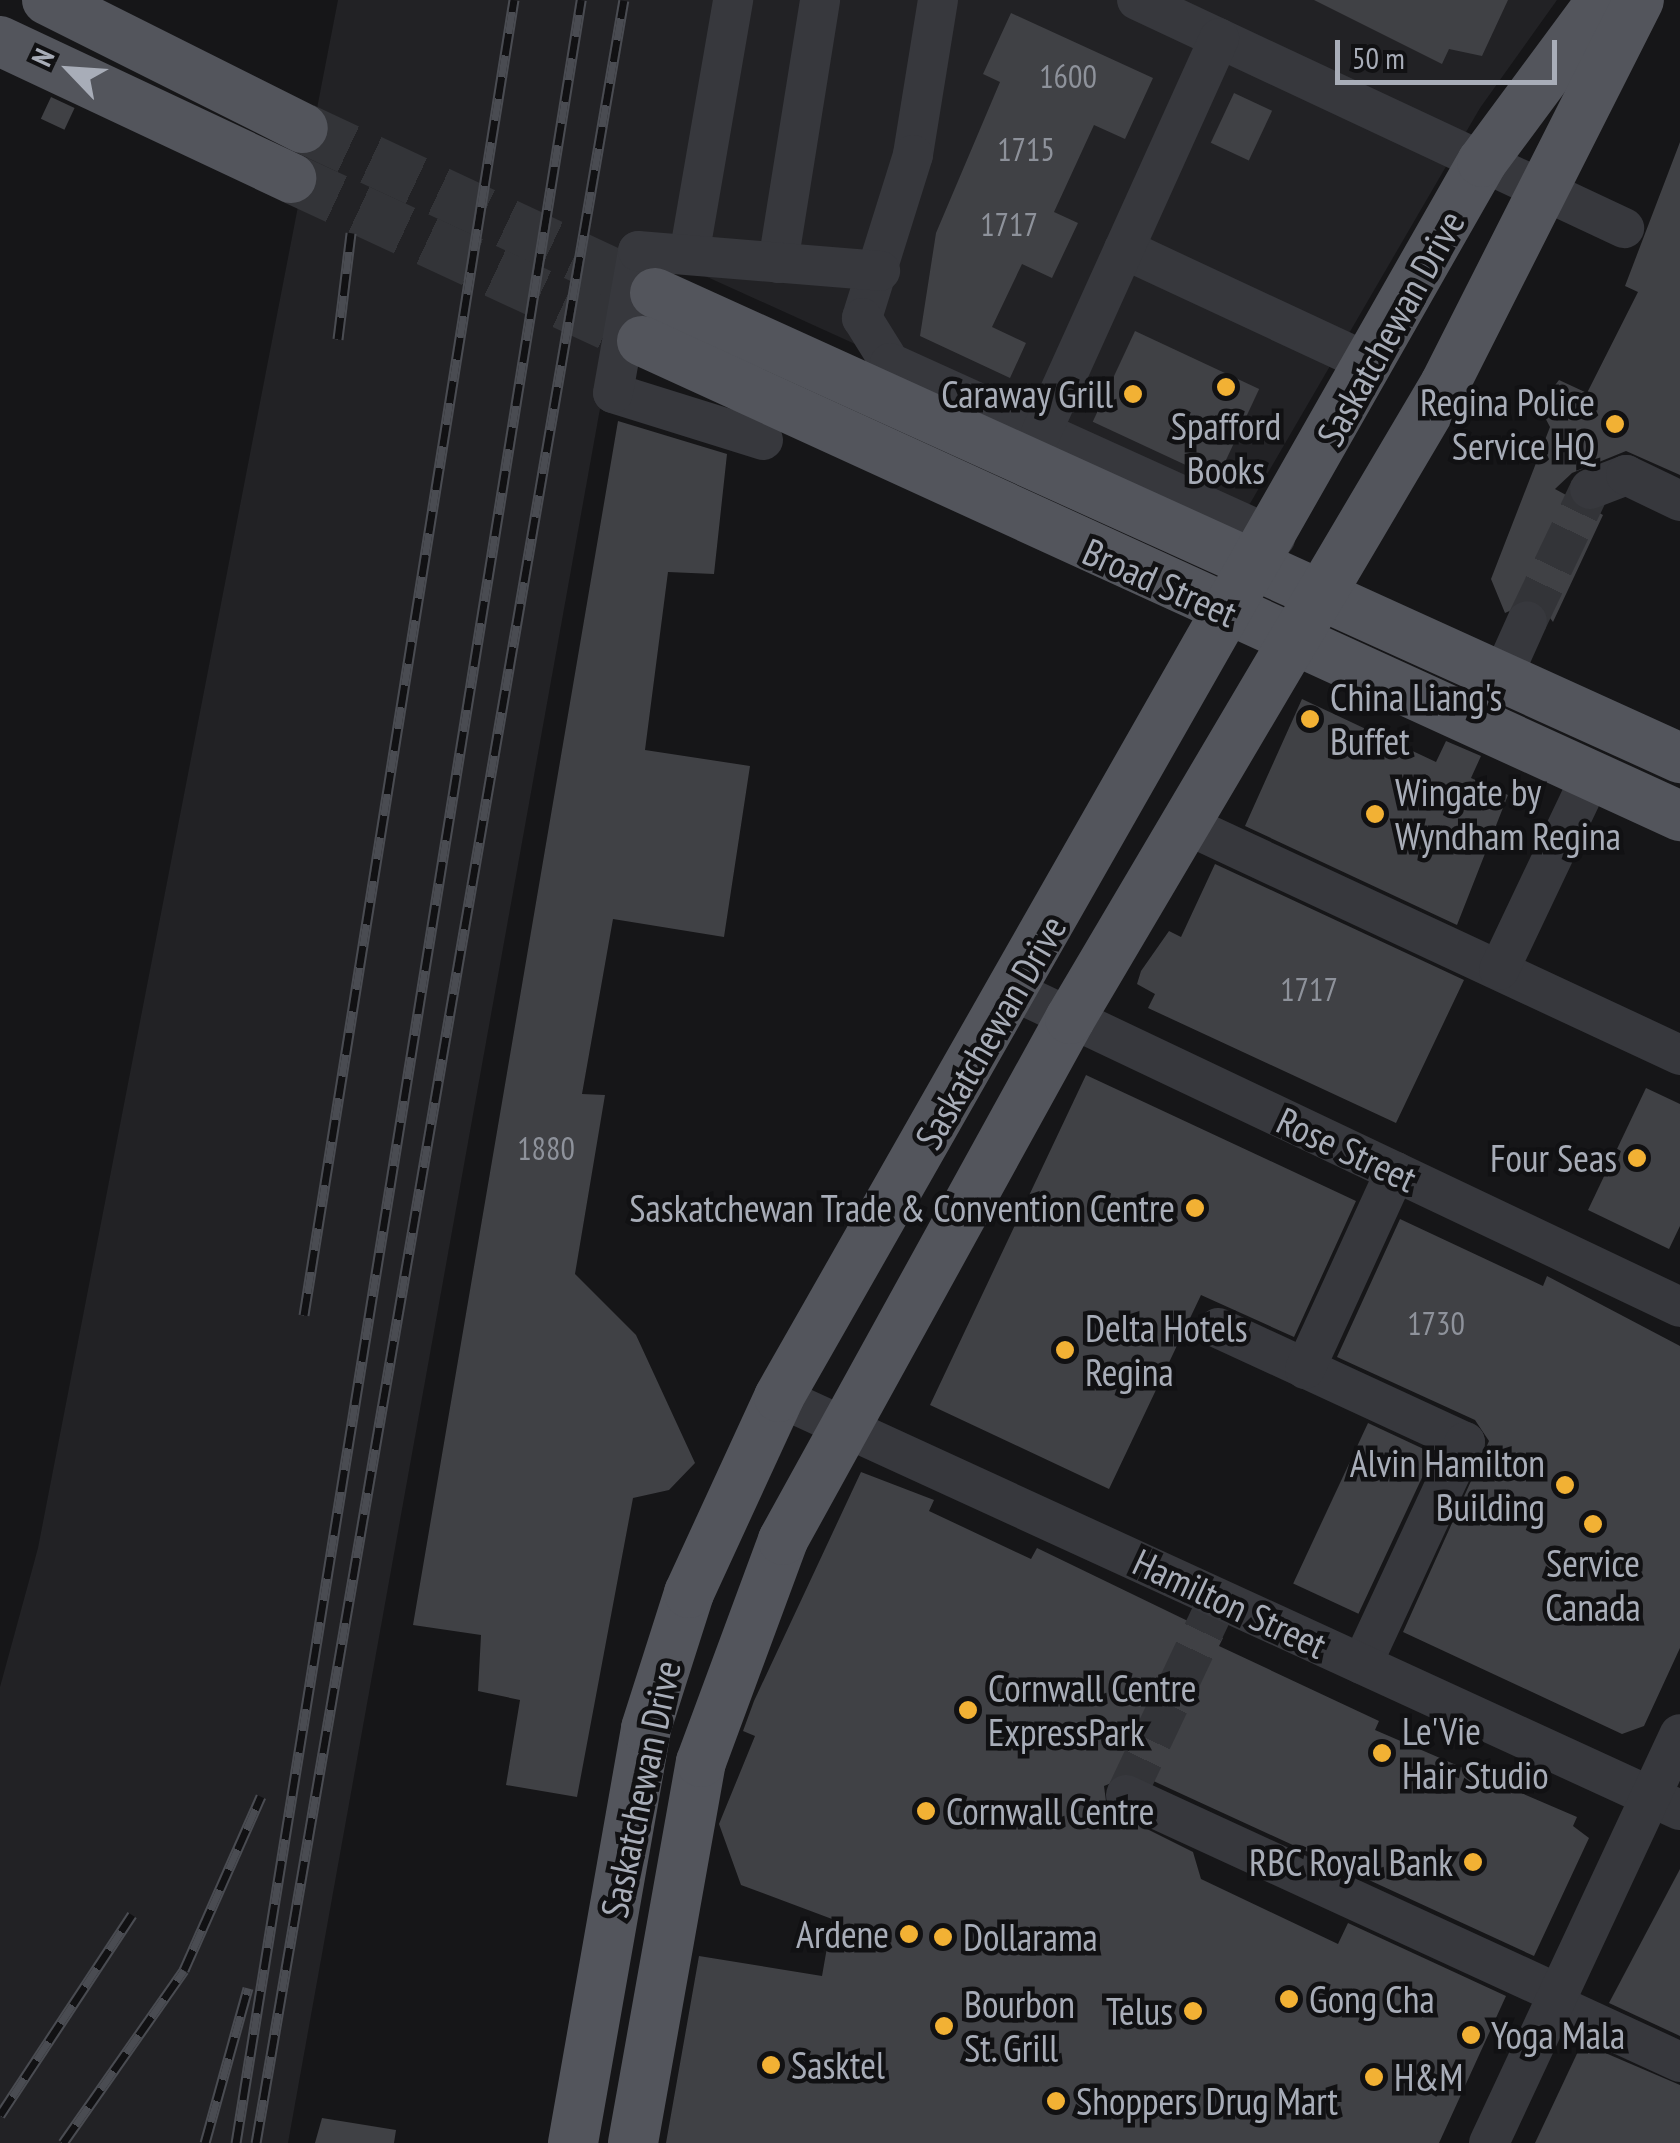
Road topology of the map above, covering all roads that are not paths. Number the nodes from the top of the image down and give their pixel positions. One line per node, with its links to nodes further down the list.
1 (47, 0): 10 (main road)
2 (733, 0): 16 (street)
3 (820, 0): 17 (street)
4 (938, 0): 18 (street)
5 (1137, 0): 8 (street)
6 (1602, 0): 11 (main road, Saskatchewan Drive)
7 (1639, 0): 13 (main road, Saskatchewan Drive)
8 (1219, 38): 11 (street); 15 (street)
9 (0, 41): 12 (main road)
10 (303, 128)
11 (1482, 162): 13 (street); 21 (main road, Saskatchewan Drive)
12 (291, 178)
13 (1544, 192): 14 (street); 27 (main road, Saskatchewan Drive)
14 (1624, 228)
15 (1124, 249): 21 (street); 22 (street)
16 (690, 250): 17 (street); 23 (street)
17 (778, 263): 18 (street)
18 (880, 271): 22 (street)
19 (655, 293): 26 (main road, Broad Street)
20 (642, 342): 28 (main road, Broad Street)
21 (1371, 364): 26 (main road, Saskatchewan Drive)
22 (1041, 433): 26 (street)
23 (763, 440)
24 (1590, 489): 25 (street)
25 (1680, 501)
26 (1267, 551): 27 (main road, Broad Street); 28 (main road, Saskatchewan Drive)
27 (1320, 592): 30 (main road, Saskatchewan Drive); 31 (main road, Broad Street)
28 (1230, 614): 30 (main road, Broad Street); 37 (main road, Saskatchewan Drive)
29 (1528, 622): 31 (street)
30 (1292, 642): 33 (main road, Broad Street); 35 (main road, Saskatchewan Drive)
31 (1502, 677): 32 (main road, Broad Street)
32 (1680, 758)
33 (1591, 776): 34 (main road, Broad Street); 36 (street)
34 (1680, 816)
35 (1187, 825): 36 (street); 38 (main road, Saskatchewan Drive)
36 (1499, 970): 39 (street)
37 (1014, 991): 38 (street, Rose Street); 44 (main road, Saskatchewan Drive)
38 (1070, 1019): 40 (street, Rose Street); 45 (main road, Saskatchewan Drive)
39 (1680, 1055)
40 (1396, 1172): 41 (street, Rose Street); 43 (street)
41 (1680, 1307)
42 (1218, 1328): 43 (street)
43 (1305, 1369): 46 (street)
44 (780, 1397): 45 (street, Hamilton Street); 52 (main road, Saskatchewan Drive)
45 (844, 1426): 46 (street, Hamilton Street); 53 (main road, Saskatchewan Drive)
46 (1362, 1664): 49 (street, Hamilton Street)
47 (1680, 1734): 49 (street)
48 (1126, 1795): 50 (street)
49 (1665, 1803): 50 (street)
50 (1556, 1999): 51 (street); 54 (street)
51 (1680, 2062)
52 (573, 2143)
53 (633, 2143)
54 (1489, 2143)

